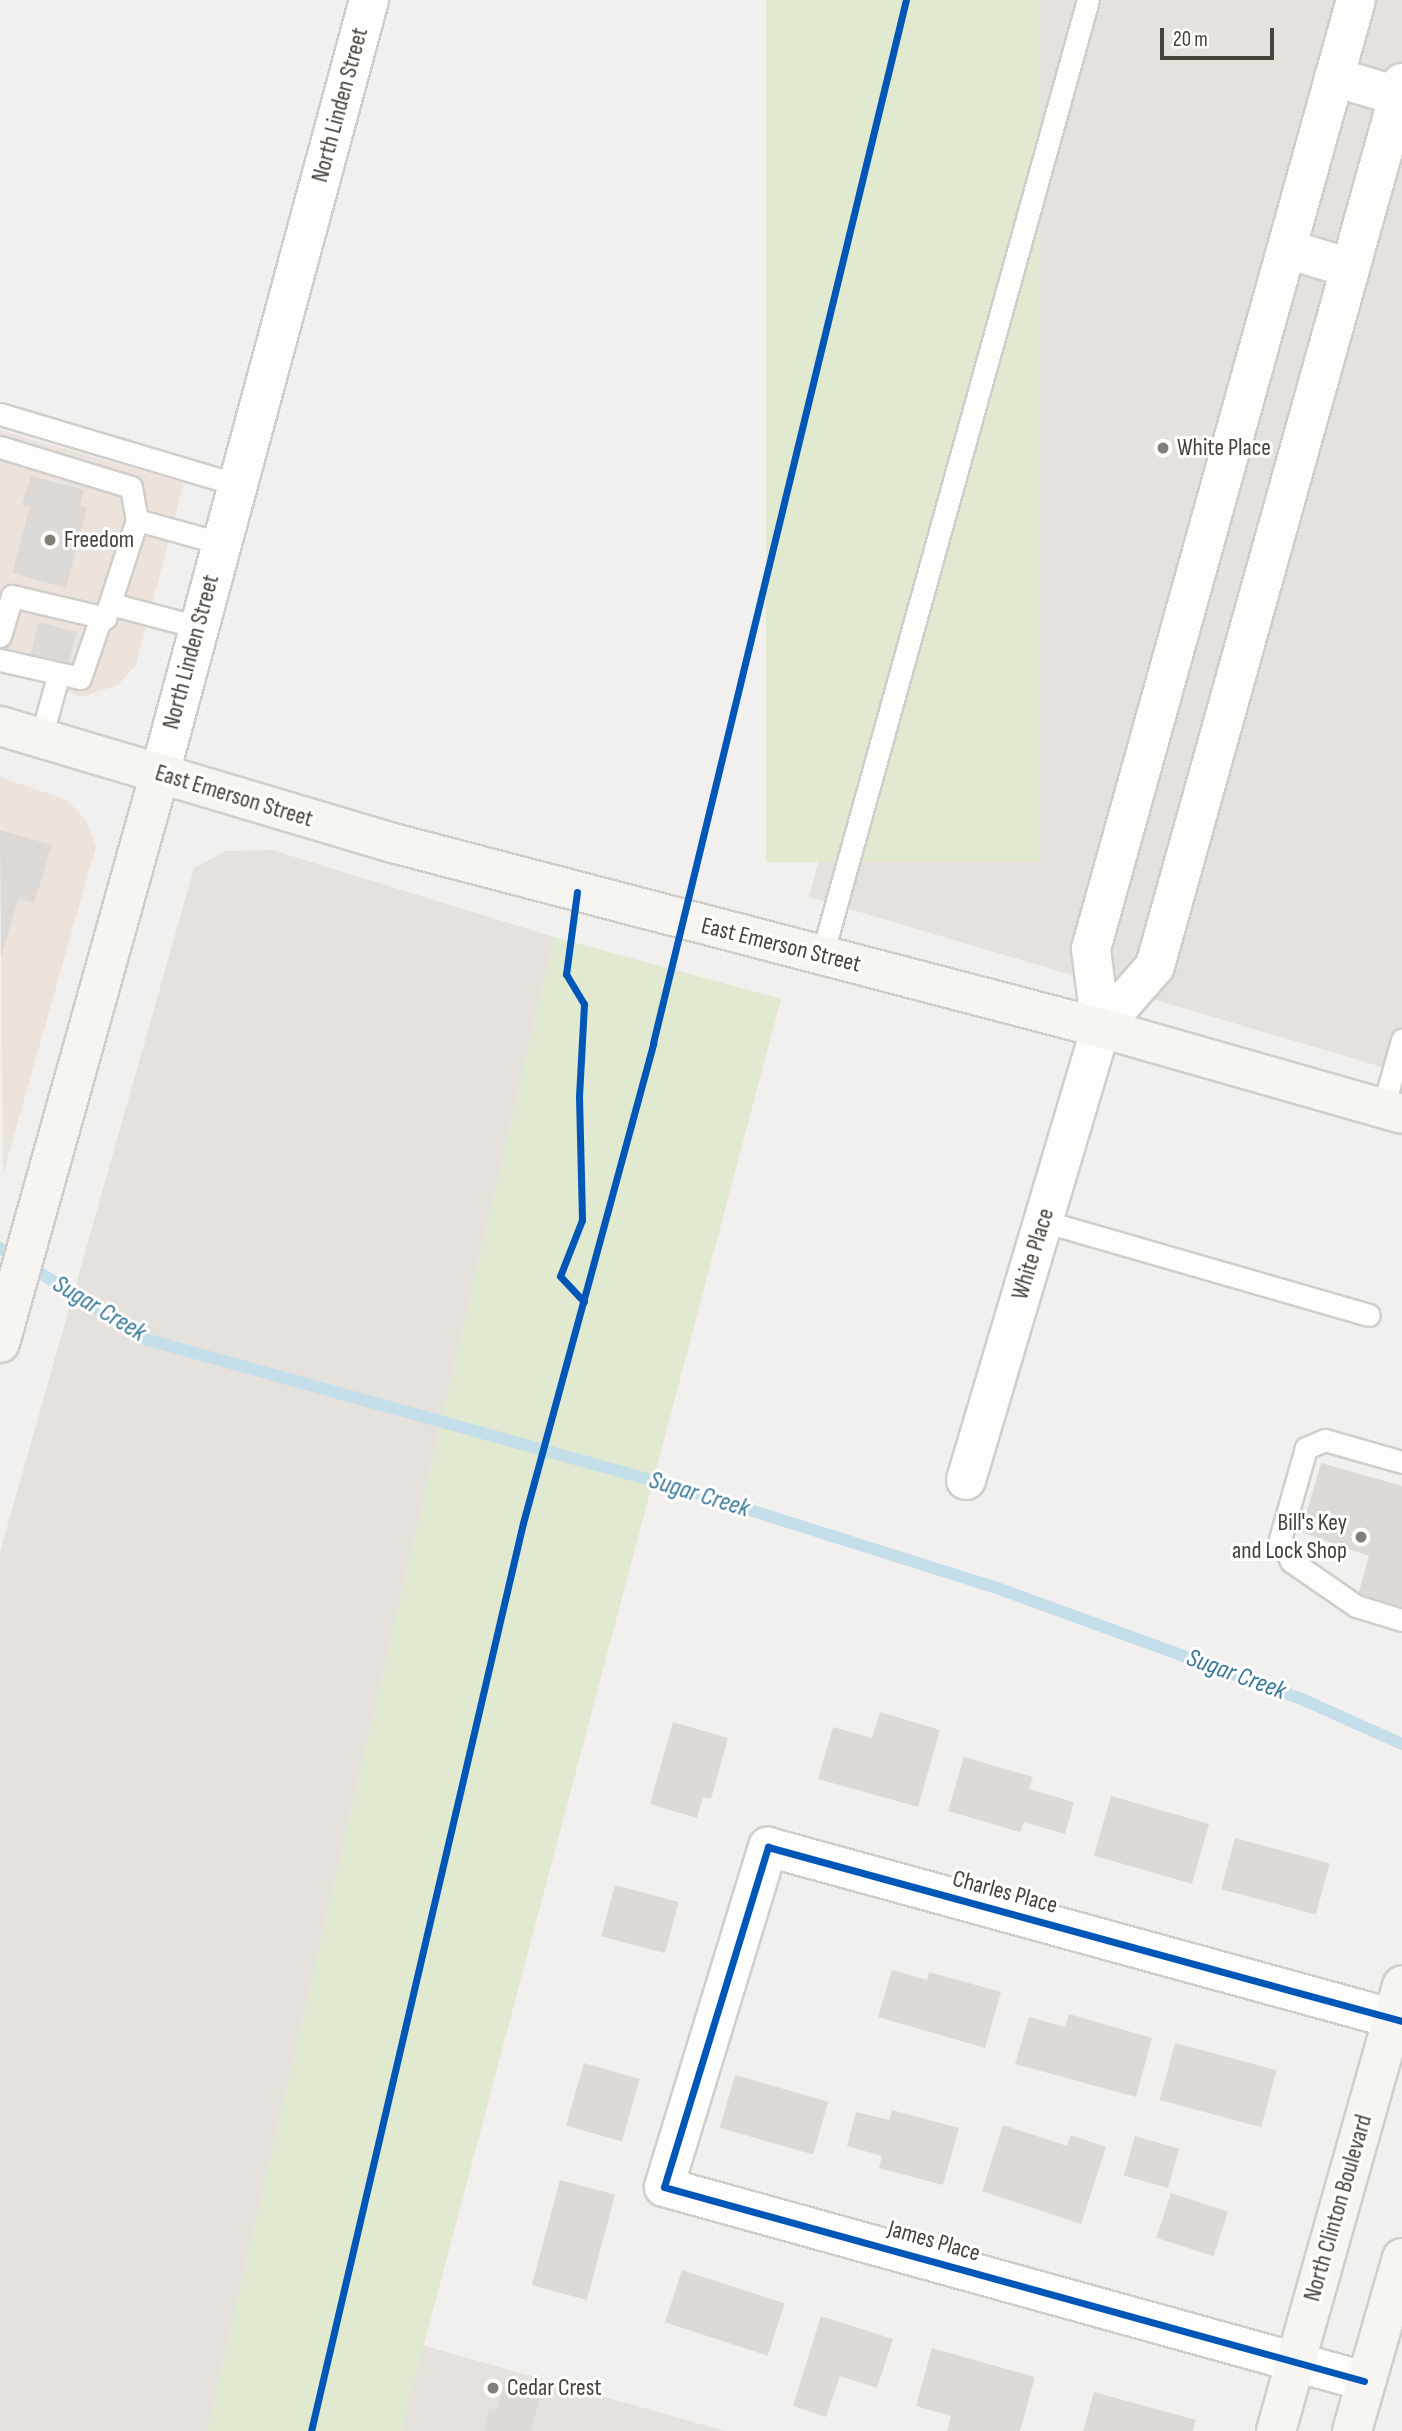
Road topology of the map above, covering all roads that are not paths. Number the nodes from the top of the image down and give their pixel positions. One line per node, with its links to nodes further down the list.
1 (369, 0): 10 (street, North Linden Street)
2 (1088, 0): 21 (lane)
3 (1356, 0): 4 (street, White Place)
4 (1335, 77): 5 (street, White Place); 6 (street, White Place)
5 (1400, 89): 7 (street, White Place)
6 (1287, 249): 7 (street); 22 (street, White Place)
7 (1350, 268): 22 (street, White Place)
8 (0, 414): 10 (lane)
9 (0, 447): 11 (lane)
10 (235, 484): 12 (street, North Linden Street)
11 (137, 520): 12 (lane); 13 (lane)
12 (220, 543): 14 (street, North Linden Street)
13 (105, 612): 14 (lane); 15 (lane); 17 (lane)
14 (198, 627): 20 (street, North Linden Street)
15 (0, 636)
16 (0, 660): 17 (lane)
17 (58, 676): 19 (lane)
18 (0, 726): 19 (main road, East Emerson Street)
19 (41, 738): 20 (main road, East Emerson Street)
20 (160, 773): 21 (main road, East Emerson Street); 27 (main road, North Linden Street)
21 (822, 955): 22 (main road, East Emerson Street)
22 (1101, 1028): 24 (main road, East Emerson Street); 25 (street, White Place)
23 (1402, 1040): 24 (lane)
24 (1393, 1111)
25 (1043, 1221): 26 (lane); 29 (street, White Place)
26 (1369, 1315)
27 (1, 1340)
28 (1402, 1462): 30 (lane)
29 (966, 1480)
30 (1402, 1620)
31 (1399, 2008): 32 (street, Charles Place); 34 (main road, North Clinton Boulevard)
32 (716, 2017): 34 (street, James Place)
33 (1402, 2258): 35 (main road)
34 (1295, 2361): 35 (street, James Place); 36 (main road, North Clinton Boulevard)
35 (1364, 2381): 37 (main road)
36 (1276, 2431)
37 (1352, 2431)

